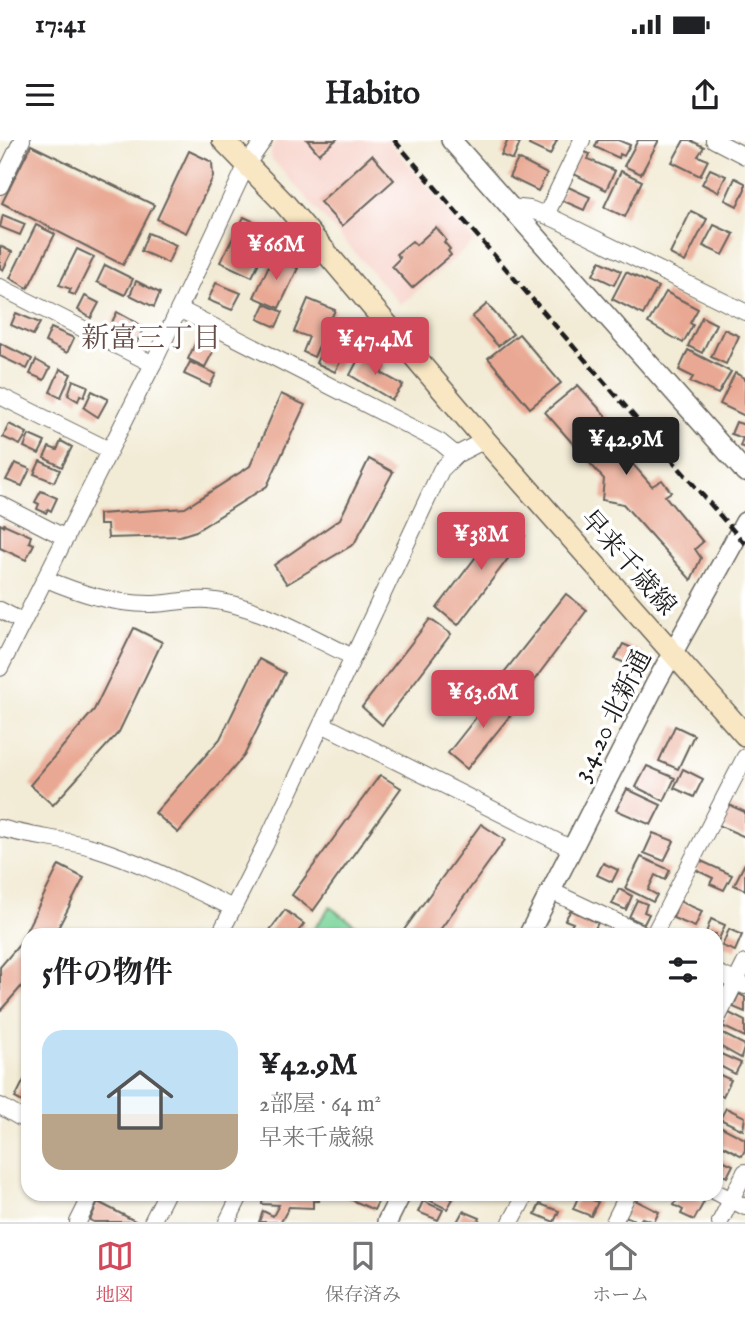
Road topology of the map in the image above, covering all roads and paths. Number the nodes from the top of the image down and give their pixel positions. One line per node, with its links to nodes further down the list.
1 (22, 140): 9 (street)
2 (223, 140): 8 (main road, 早来千歳線)
3 (264, 140): 8 (street)
4 (451, 140): 10 (street)
5 (582, 140): 11 (street)
6 (714, 140): 7 (street)
7 (745, 156)
8 (247, 164): 13 (street); 17 (main road, 早来千歳線)
9 (0, 184)
10 (510, 207): 11 (street); 20 (street)
11 (546, 215): 14 (street)
12 (0, 287): 15 (street)
13 (179, 310): 15 (street); 19 (street)
14 (745, 312)
15 (153, 364): 18 (street)
16 (0, 396): 18 (street)
17 (485, 440): 19 (street); 27 (main road, 早来千歳線)
18 (110, 450): 23 (street)
19 (456, 455): 28 (street)
20 (745, 471)
21 (0, 504): 23 (street)
22 (745, 522): 27 (street, 3.4.20 北新通)
23 (66, 538): 24 (street)
24 (46, 579): 26 (street); 28 (street)
25 (0, 610): 26 (street)
26 (23, 622): 29 (street)
27 (672, 653): 31 (main road, 早来千歳線); 34 (street, 3.4.20 北新通)
28 (353, 657): 30 (street)
29 (0, 668)
30 (322, 724): 34 (street); 36 (street)
31 (745, 735)
32 (745, 757): 40 (street)
33 (0, 828): 36 (street)
34 (572, 849): 35 (street, 3.4.20 北新通)
35 (551, 891): 38 (street, 3.4.20 北新通); 39 (street)
36 (233, 908): 37 (street)
37 (223, 928)
38 (532, 928)
39 (629, 928)
40 (657, 928)
41 (745, 963): 43 (street)
42 (723, 976): 43 (street)
43 (740, 984): 44 (street)
44 (723, 1010)
45 (0, 1106): 46 (street)
46 (21, 1118)
47 (745, 1172): 54 (street)
48 (88, 1201): 55 (street)
49 (162, 1201): 56 (street)
50 (238, 1201): 57 (street)
51 (398, 1201): 58 (street)
52 (522, 1201): 59 (street)
53 (624, 1201): 60 (street)
54 (738, 1203): 61 (street)
55 (78, 1222)
56 (152, 1222)
57 (227, 1222)
58 (387, 1222)
59 (511, 1222)
60 (614, 1222)
61 (720, 1222)

